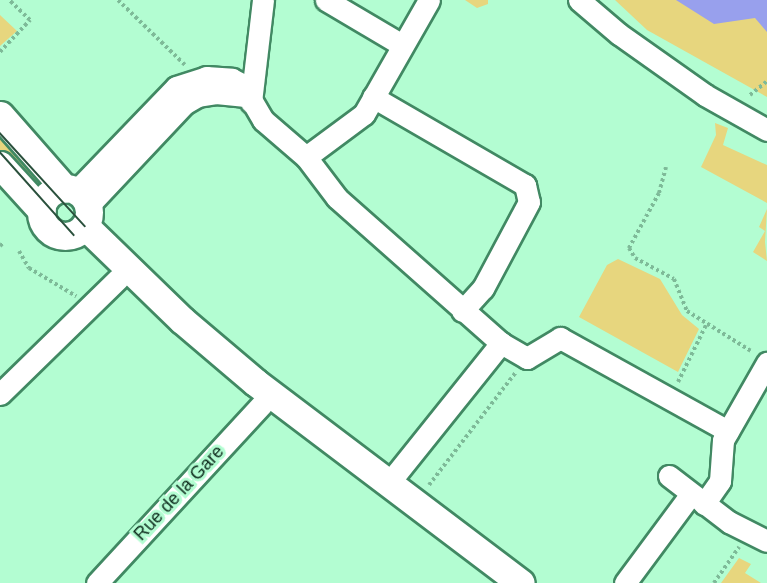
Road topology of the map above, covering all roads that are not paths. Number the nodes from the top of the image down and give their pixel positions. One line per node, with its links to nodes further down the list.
1 (263, 0): 7 (street)
2 (326, 0): 5 (street)
3 (429, 0): 5 (street)
4 (579, 0): 9 (street)
5 (402, 45): 6 (street)
6 (373, 97): 10 (street); 15 (street)
7 (249, 99): 10 (street); 12 (street)
8 (0, 115): 12 (main road)
9 (767, 130)
10 (306, 157): 15 (street)
11 (0, 165): 13 (main road)
12 (78, 209): 13 (main road); 13 (main road); 14 (main road); 22 (main road)
13 (42, 211)
14 (118, 279): 18 (street); 19 (main road)
15 (462, 311): 16 (street)
16 (501, 343): 20 (street); 22 (street)
17 (762, 359): 20 (street)
18 (0, 394)
19 (262, 404): 25 (street, Rue de la Gare); 26 (main road)
20 (728, 431): 23 (street)
21 (669, 476): 23 (street)
22 (388, 484): 27 (main road)
23 (697, 499): 24 (street); 28 (street)
24 (758, 537)
25 (97, 583)
26 (498, 583)
27 (521, 583)
28 (625, 583)

